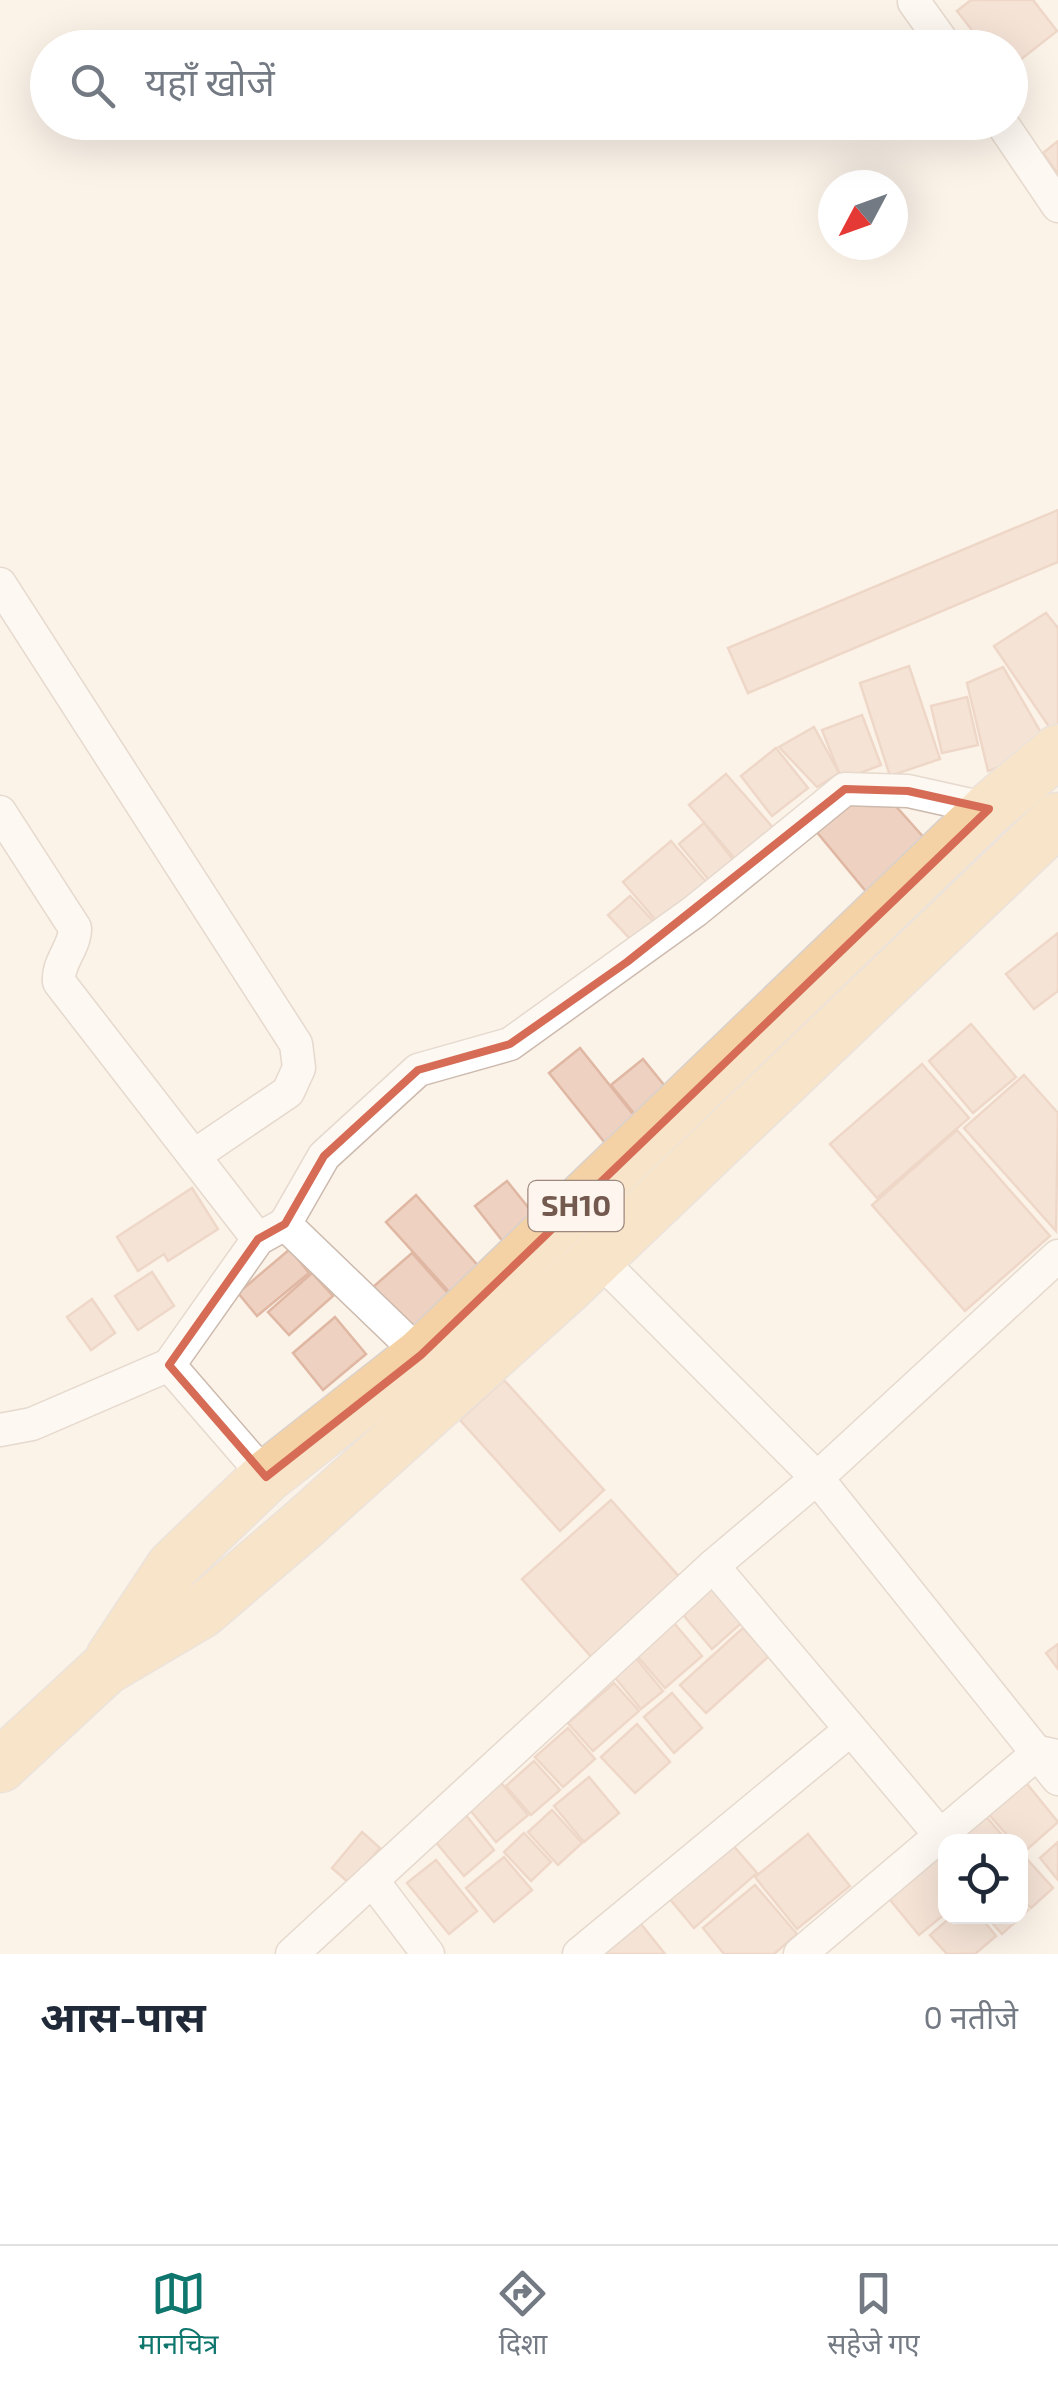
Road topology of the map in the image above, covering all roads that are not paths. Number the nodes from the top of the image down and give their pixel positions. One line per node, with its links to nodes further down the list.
1 (916, 0): 2 (street)
2 (934, 30)
3 (1013, 140): 4 (street)
4 (1058, 206)
5 (0, 584): 10 (street)
6 (1058, 751): 7 (main road, SH10)
7 (989, 809): 11 (street); 14 (main road, SH10)
8 (0, 812): 10 (street)
9 (1058, 819): 12 (main road, SH10)
10 (195, 1155): 11 (street)
11 (272, 1232): 14 (street); 15 (street)
12 (596, 1256): 18 (street); 20 (main road, SH10)
13 (1058, 1256): 18 (street)
14 (421, 1356): 17 (main road, SH10)
15 (170, 1365): 16 (street); 17 (street)
16 (0, 1430)
17 (266, 1477): 20 (main road, SH10)
18 (817, 1478): 19 (street); 22 (street)
19 (713, 1566): 21 (street); 27 (street)
20 (106, 1668): 23 (main road, SH10)
21 (850, 1730): 24 (street); 30 (street)
22 (1052, 1763): 25 (street)
23 (0, 1766)
24 (939, 1834)
25 (944, 1834)
26 (938, 1839): 31 (street)
27 (372, 1880): 28 (street); 29 (street)
28 (292, 1954)
29 (428, 1954)
30 (579, 1954)
31 (800, 1954)

